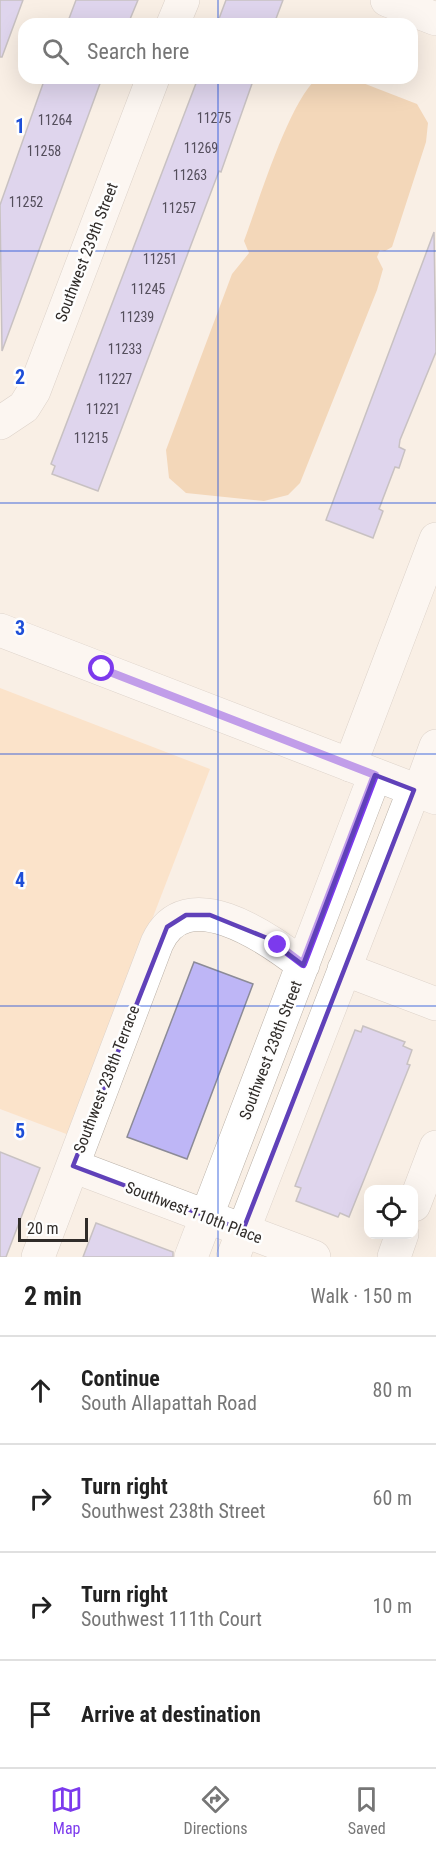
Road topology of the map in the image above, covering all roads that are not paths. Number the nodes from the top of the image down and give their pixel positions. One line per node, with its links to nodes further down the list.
1 (183, 0): 3 (street)
2 (387, 0): 4 (street)
3 (176, 18)
4 (436, 19)
5 (151, 84): 6 (street, Southwest 239th Street)
6 (4, 421)
7 (436, 539): 8 (street, Southwest 238th Street)
8 (428, 584): 11 (street, Southwest 238th Street)
9 (0, 630): 11 (street)
10 (436, 746): 12 (street)
11 (363, 770): 12 (street); 13 (street, Southwest 238th Street)
12 (423, 793): 14 (street)
13 (303, 964): 17 (street, Southwest 238th Terrace); 19 (street, Southwest 238th Street)
14 (344, 969): 15 (street); 21 (street)
15 (436, 1004)
16 (436, 1147): 18 (street)
17 (73, 1166): 19 (street, Southwest 110th Place); 22 (street, Southwest 238th Terrace)
18 (418, 1195)
19 (206, 1216): 21 (street, Southwest 110th Place); 23 (street, Southwest 238th Street)
20 (400, 1239): 25 (street)
21 (238, 1244): 24 (street, Southwest 110th Place)
22 (38, 1257)
23 (191, 1257)
24 (314, 1257)
25 (394, 1257)

